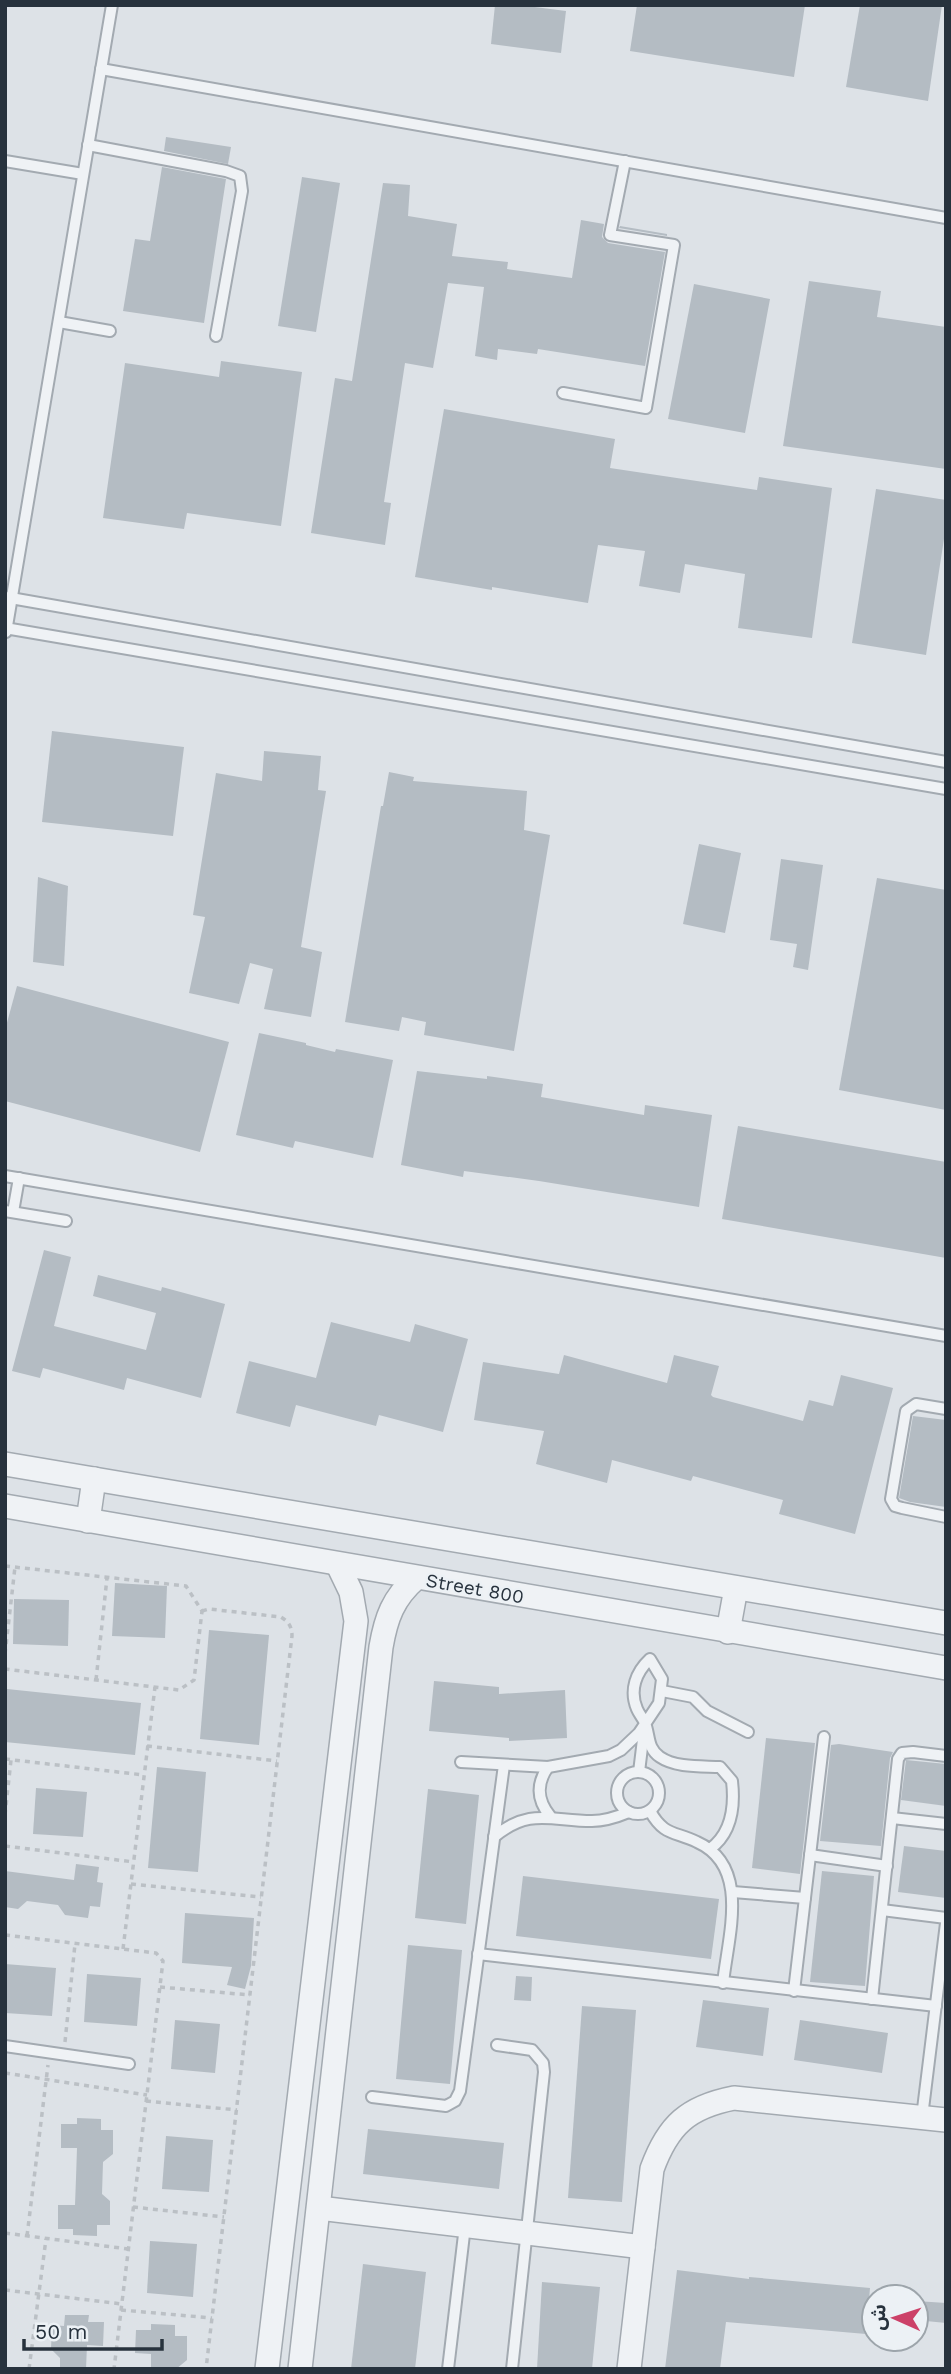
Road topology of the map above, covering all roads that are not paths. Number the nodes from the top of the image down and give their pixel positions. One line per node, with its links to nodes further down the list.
1 (112, 5): 2 (lane)
2 (101, 69): 3 (lane); 5 (lane)
3 (88, 145): 6 (lane); 10 (lane)
4 (5, 161): 6 (lane)
5 (625, 161): 7 (lane); 11 (lane)
6 (83, 174): 8 (lane)
7 (946, 218)
8 (59, 322): 9 (lane); 12 (lane)
9 (110, 331)
10 (216, 336)
11 (563, 393)
12 (8, 597): 13 (lane); 14 (lane)
13 (6, 630): 15 (lane)
14 (946, 762)
15 (946, 789)
16 (5, 1176): 17 (lane)
17 (19, 1178): 18 (lane); 20 (lane)
18 (9, 1212): 19 (lane)
19 (66, 1220)
20 (946, 1336)
21 (946, 1409): 25 (lane)
22 (5, 1464): 23 (street)
23 (94, 1479): 26 (street); 29 (street)
24 (5, 1506): 26 (street, Street 800)
25 (946, 1517)
26 (88, 1521): 27 (street, Street 800)
27 (338, 1565): 28 (street, Street 800); 61 (street)
28 (416, 1578): 31 (street, Street 800); 62 (street)
29 (736, 1588): 30 (street); 31 (street)
30 (946, 1623)
31 (728, 1632): 32 (street, Street 800)
32 (946, 1668)
33 (662, 1691): 34 (lane); 34 (lane); 35 (lane)
34 (645, 1721): 40 (lane); 41 (lane); 48 (lane)
35 (748, 1732)
36 (824, 1737): 49 (lane)
37 (946, 1756): 45 (lane)
38 (461, 1762): 39 (lane)
39 (504, 1765): 40 (lane); 47 (lane)
40 (548, 1767): 44 (lane)
41 (639, 1772): 42 (lane); 43 (lane)
42 (650, 1811): 43 (lane); 48 (lane)
43 (629, 1812): 44 (lane)
44 (550, 1816): 47 (lane)
45 (892, 1818): 46 (lane); 50 (lane)
46 (946, 1824)
47 (494, 1837): 56 (lane)
48 (710, 1849): 51 (lane)
49 (810, 1854): 50 (lane); 52 (lane)
50 (887, 1866): 53 (lane)
51 (733, 1892): 52 (lane); 57 (lane)
52 (805, 1898): 58 (lane)
53 (882, 1910): 54 (lane); 59 (lane)
54 (946, 1918)
55 (946, 1923): 60 (lane)
56 (478, 1954): 57 (lane); 68 (lane)
57 (723, 1983): 58 (lane)
58 (794, 1991): 59 (lane)
59 (872, 1999): 60 (lane)
60 (936, 2006): 63 (lane)
61 (310, 2008): 62 (street); 75 (street)
62 (341, 2012): 71 (street)
63 (933, 2030): 64 (lane); 69 (lane)
64 (946, 2032)
65 (497, 2045): 73 (lane)
66 (5, 2046): 67 (lane)
67 (129, 2064)
68 (372, 2097)
69 (922, 2117): 70 (street); 74 (street)
70 (946, 2120)
71 (319, 2208): 72 (street); 76 (street)
72 (465, 2226): 73 (street); 77 (lane)
73 (526, 2233): 74 (street); 78 (lane)
74 (643, 2247): 79 (street)
75 (267, 2369)
76 (300, 2369)
77 (448, 2369)
78 (512, 2369)
79 (629, 2369)

